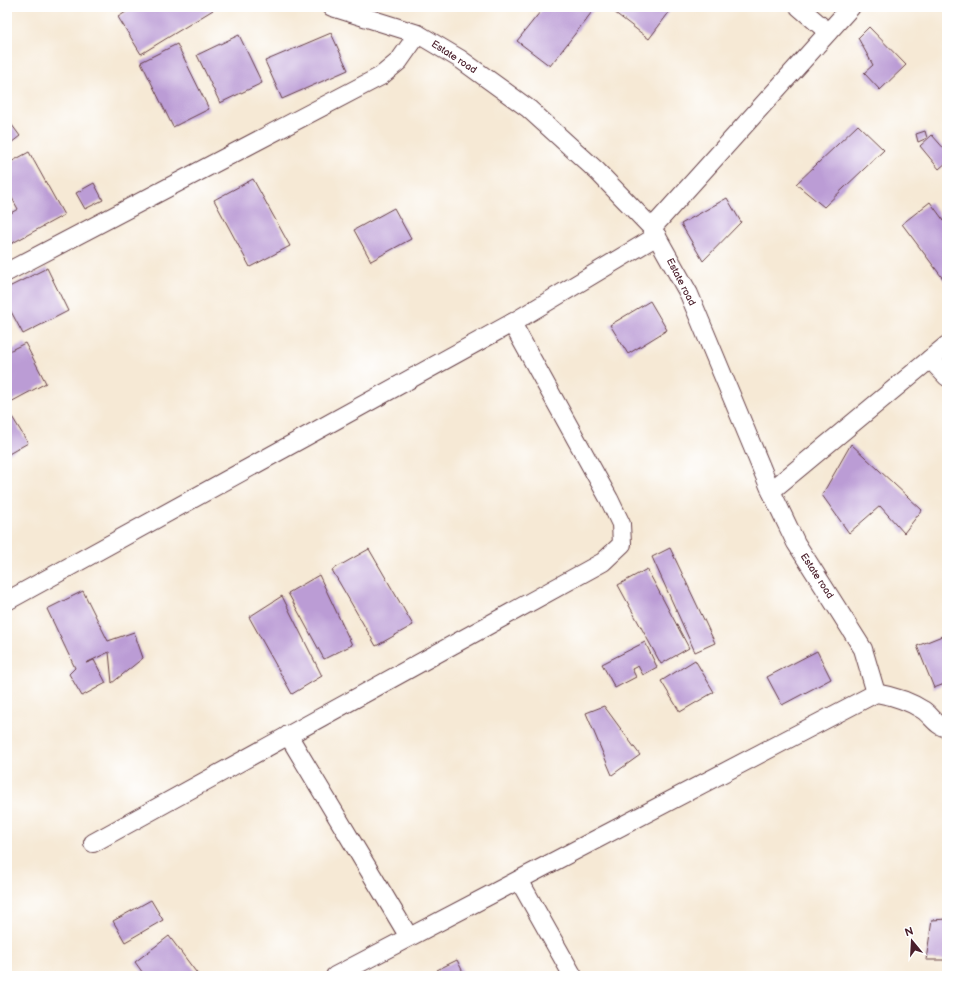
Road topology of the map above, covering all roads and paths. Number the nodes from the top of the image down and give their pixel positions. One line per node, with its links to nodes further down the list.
1 (332, 7): 4 (street, Estate road)
2 (799, 7): 5 (street)
3 (850, 7): 5 (street)
4 (353, 10): 6 (street, Estate road)
5 (828, 32): 7 (street)
6 (418, 34): 7 (street, Estate road); 8 (street)
7 (655, 232): 9 (street); 13 (street, Estate road)
8 (7, 272)
9 (512, 322): 14 (street); 17 (street)
10 (947, 345): 11 (street)
11 (930, 359): 12 (street); 13 (street)
12 (947, 377)
13 (771, 491): 15 (street, Estate road)
14 (7, 601)
15 (876, 693): 16 (street); 19 (street)
16 (947, 728)
17 (288, 735): 18 (street); 20 (street)
18 (93, 843)
19 (519, 880): 20 (street); 22 (street)
20 (409, 937): 21 (street)
21 (336, 976)
22 (573, 976)

